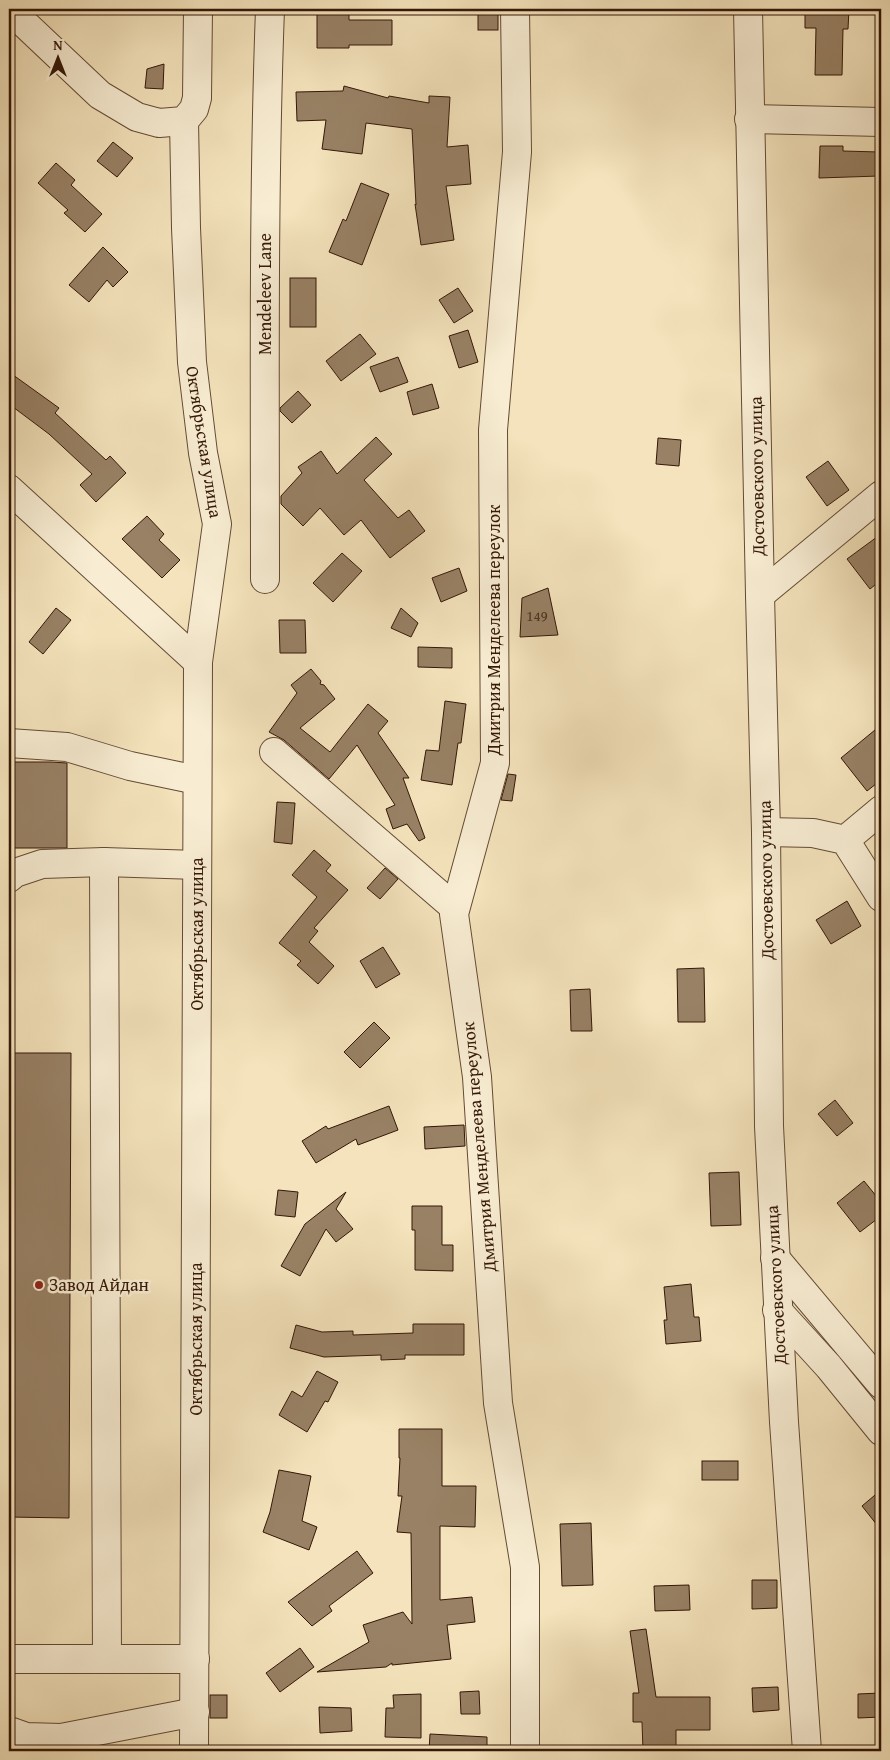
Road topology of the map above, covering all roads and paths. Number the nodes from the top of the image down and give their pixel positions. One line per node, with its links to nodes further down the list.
1 (9, 9): 7 (street)
2 (198, 9): 7 (street)
3 (270, 9): 11 (street, Mendeleev Lane)
4 (515, 9): 24 (street, Дмитрия Менделеева переулок)
5 (748, 9): 6 (street, Достоевского улица)
6 (750, 119): 8 (street); 12 (street, Достоевского улица)
7 (184, 121): 13 (street, Октябрьская улица)
8 (881, 122)
9 (9, 489): 13 (street)
10 (881, 495): 12 (street)
11 (265, 579)
12 (760, 595): 18 (street, Достоевского улица)
13 (198, 662): 16 (street, Октябрьская улица)
14 (9, 743): 16 (street)
15 (274, 752): 24 (street)
16 (198, 780): 21 (street, Октябрьская улица)
17 (881, 810): 19 (street)
18 (766, 832): 19 (street); 25 (street, Достоевского улица)
19 (845, 840): 23 (street)
20 (104, 862): 21 (street); 22 (street); 33 (street)
21 (197, 865): 34 (street, Октябрьская улица)
22 (11, 874)
23 (881, 897)
24 (455, 908): 38 (street, Дмитрия Менделеева переулок)
25 (775, 1258): 26 (street); 27 (street, Достоевского улица)
26 (819, 1308): 27 (street); 29 (street)
27 (777, 1310): 28 (street); 30 (street, Достоевского улица)
28 (828, 1367): 30 (street); 31 (street)
29 (881, 1384)
30 (782, 1390): 39 (street, Достоевского улица)
31 (881, 1431)
32 (9, 1660): 33 (street)
33 (107, 1660): 34 (street)
34 (195, 1660): 35 (street, Октябрьская улица)
35 (195, 1712): 36 (street); 37 (street, Октябрьская улица)
36 (9, 1731)
37 (194, 1751)
38 (525, 1751)
39 (806, 1751)

